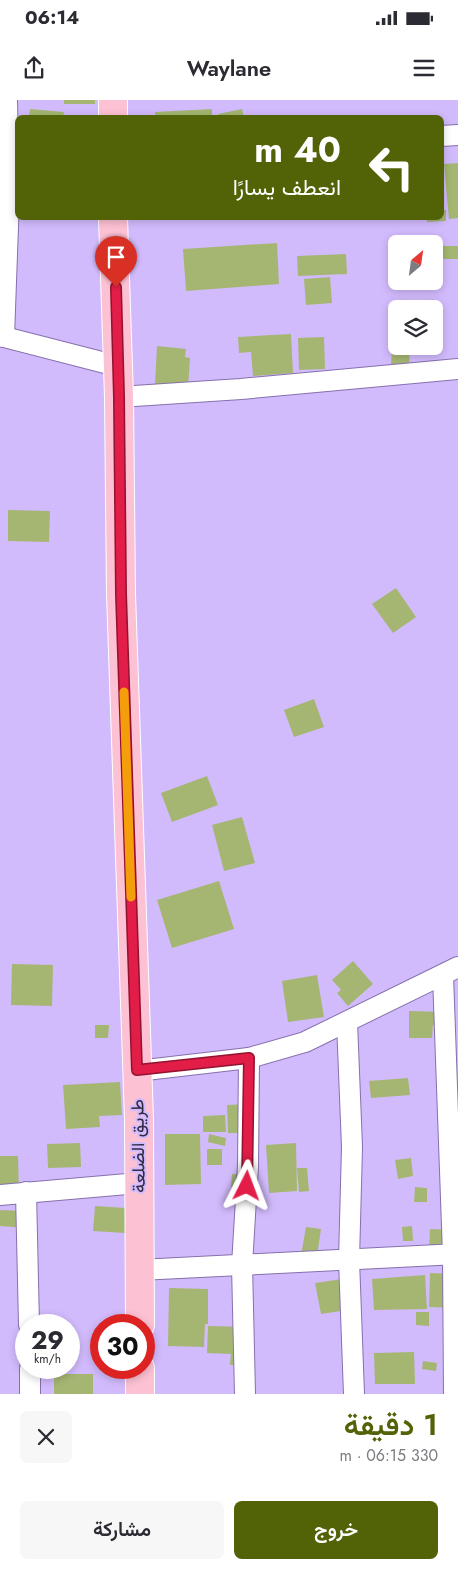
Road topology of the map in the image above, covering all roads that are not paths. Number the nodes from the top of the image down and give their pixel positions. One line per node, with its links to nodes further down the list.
1 (7, 100): 7 (street)
2 (113, 100): 3 (main road)
3 (113, 115)
4 (458, 135): 5 (street)
5 (444, 136)
6 (113, 220): 8 (main road, طريق الضلعة)
7 (2, 337): 8 (street)
8 (117, 366): 10 (main road, طريق الضلعة)
9 (458, 370): 10 (street)
10 (119, 397): 14 (main road, طريق الضلعة)
11 (450, 971): 12 (street); 18 (street)
12 (347, 1022): 13 (street); 19 (street)
13 (249, 1058): 14 (street); 20 (street)
14 (137, 1070): 15 (main road, طريق الضلعة)
15 (139, 1182): 16 (street); 21 (main road, طريق الضلعة)
16 (26, 1192): 17 (street); 22 (street)
17 (0, 1195)
18 (456, 1254): 19 (street); 30 (street)
19 (349, 1260): 20 (street); 29 (street)
20 (242, 1265): 21 (street); 28 (street)
21 (139, 1270): 23 (main road, طريق الضلعة)
22 (29, 1314)
23 (140, 1314)
24 (30, 1379): 26 (street)
25 (140, 1379): 27 (main road)
26 (30, 1394)
27 (140, 1394)
28 (245, 1394)
29 (354, 1394)
30 (454, 1394)

